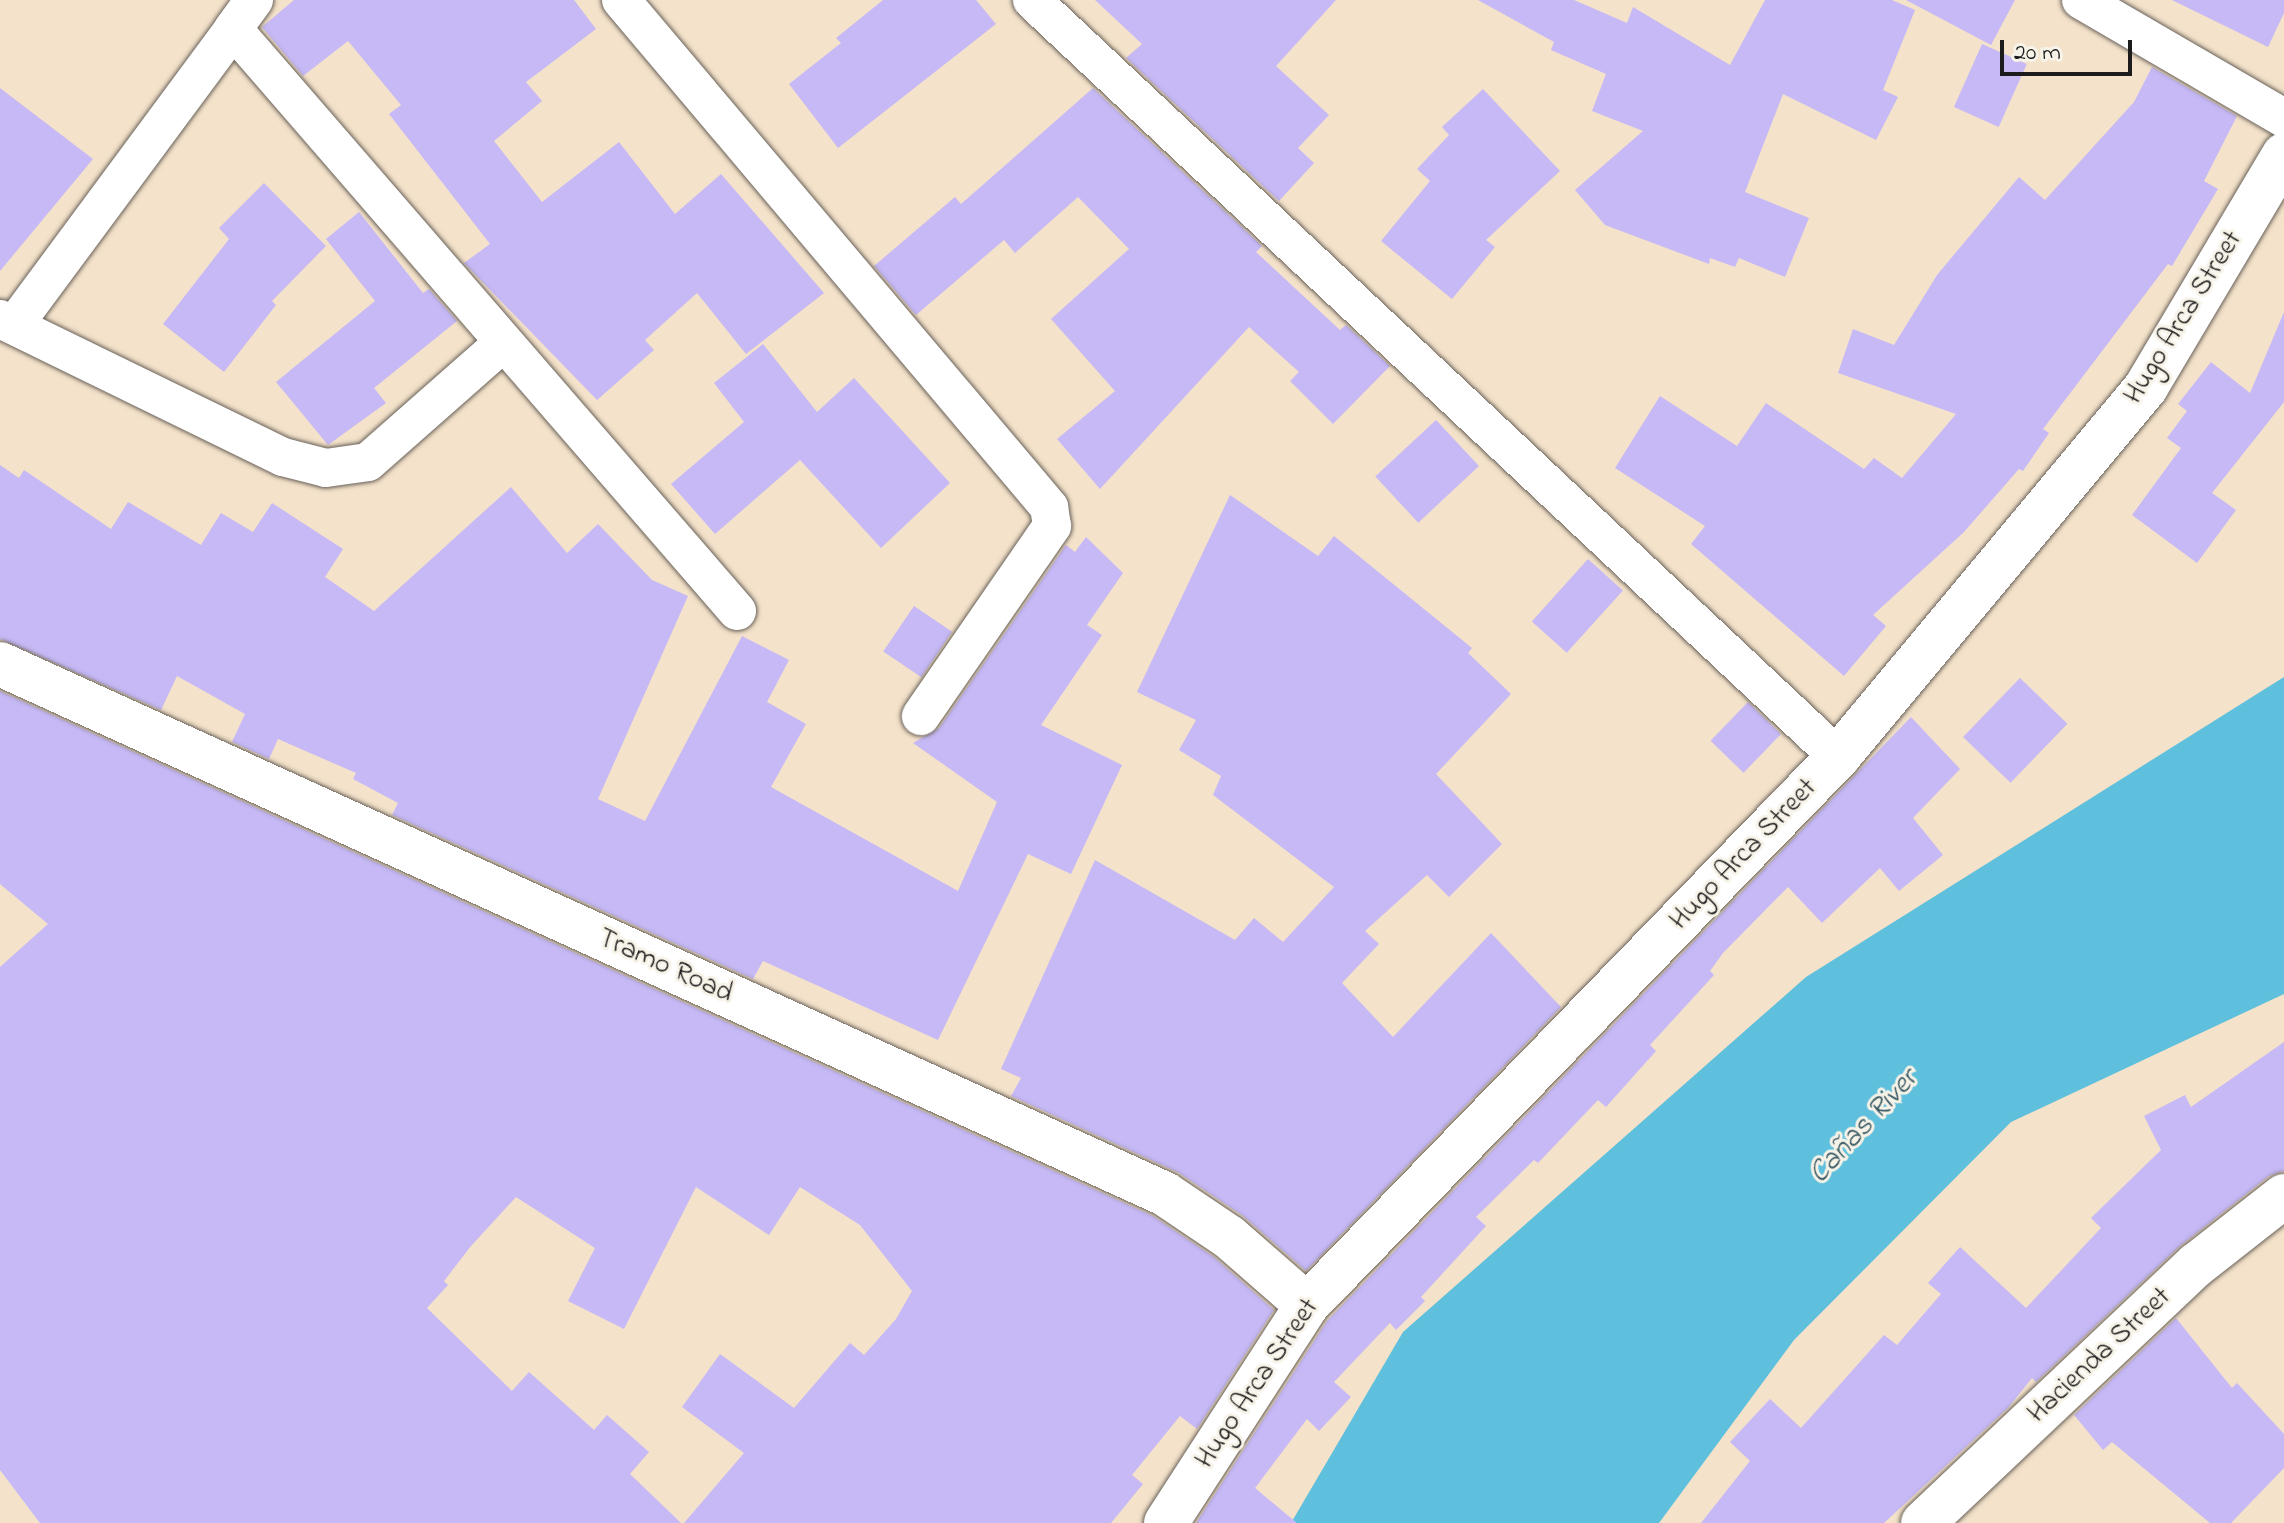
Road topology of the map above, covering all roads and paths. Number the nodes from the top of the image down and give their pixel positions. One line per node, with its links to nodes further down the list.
1 (621, 0): 11 (street)
2 (1032, 0): 12 (street)
3 (2081, 0): 5 (street)
4 (244, 15): 7 (street); 8 (street)
5 (2284, 118)
6 (2284, 155): 12 (street, Hugo Arca Street)
7 (7, 322): 8 (street)
8 (504, 342): 9 (street)
9 (737, 611)
10 (0, 664): 14 (street, Tramo Road)
11 (921, 716)
12 (1838, 757): 14 (street, Hugo Arca Street)
13 (2284, 1196): 16 (street, Hacienda Street)
14 (1307, 1305): 15 (street, Hugo Arca Street)
15 (1166, 1523)
16 (1923, 1523)

